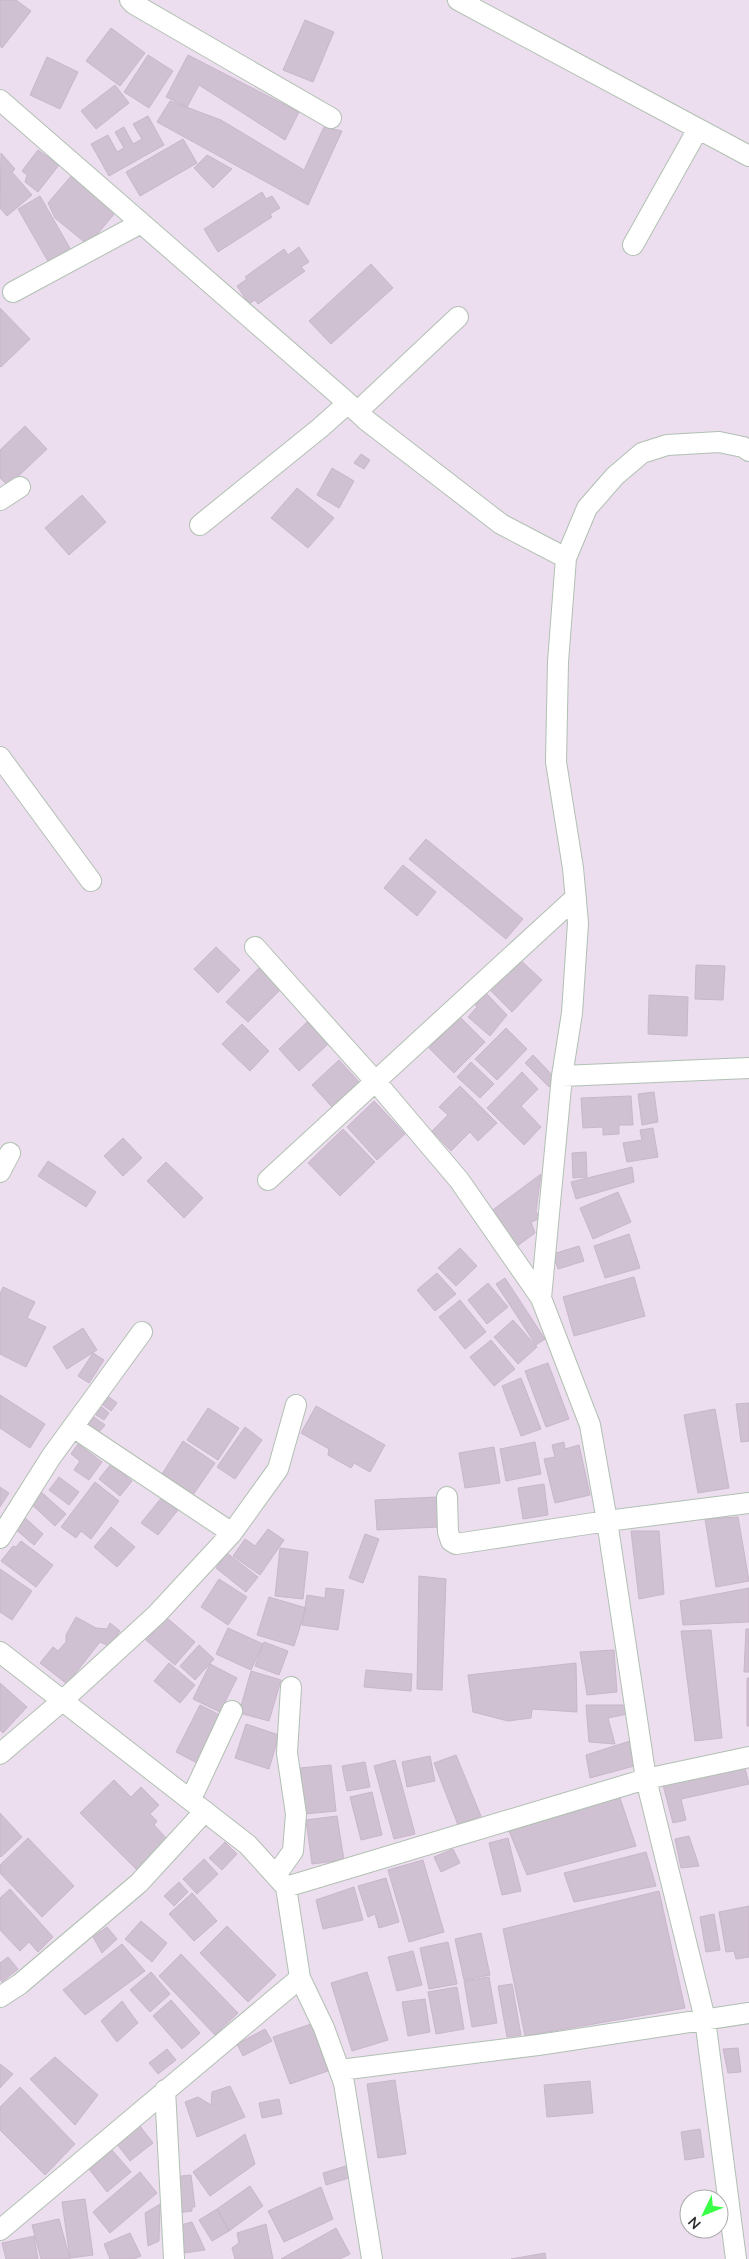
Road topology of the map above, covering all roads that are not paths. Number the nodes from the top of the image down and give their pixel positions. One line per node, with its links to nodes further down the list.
1 (130, 0): 4 (street)
2 (458, 0): 5 (street)
3 (0, 100): 7 (street)
4 (331, 118)
5 (698, 129): 6 (street); 8 (street)
6 (749, 156)
7 (141, 224): 9 (street); 11 (street)
8 (633, 245)
9 (13, 292)
10 (458, 317): 11 (street)
11 (352, 407): 15 (street); 16 (street)
12 (749, 451): 16 (street)
13 (20, 487): 14 (street)
14 (0, 500)
15 (200, 525)
16 (566, 558): 19 (street)
17 (0, 757): 18 (street)
18 (91, 880)
19 (576, 897): 22 (street); 23 (street)
20 (255, 947): 23 (street)
21 (749, 1068): 22 (street)
22 (562, 1076): 27 (street)
23 (376, 1082): 26 (street); 27 (street)
24 (10, 1153): 25 (street)
25 (0, 1172)
26 (268, 1180)
27 (541, 1298): 33 (street)
28 (142, 1332): 30 (street)
29 (296, 1405): 34 (street)
30 (73, 1427): 34 (street); 35 (street)
31 (447, 1496): 33 (street)
32 (749, 1503): 33 (street)
33 (607, 1521): 42 (street)
34 (232, 1533): 38 (street)
35 (0, 1538)
36 (0, 1652): 38 (street)
37 (291, 1687): 44 (street)
38 (62, 1701): 40 (street); 43 (street)
39 (232, 1711): 43 (street)
40 (0, 1754)
41 (749, 1757): 42 (street)
42 (646, 1779): 44 (street); 48 (street)
43 (198, 1805): 44 (street); 46 (street)
44 (281, 1881): 45 (street)
45 (300, 1978): 49 (street); 50 (street)
46 (0, 1997)
47 (749, 2013): 48 (street)
48 (705, 2019): 49 (street); 52 (street)
49 (340, 2070): 54 (street)
50 (165, 2090): 51 (street); 53 (street)
51 (0, 2230)
52 (741, 2233): 55 (street)
53 (174, 2259)
54 (372, 2259)
55 (736, 2259)

